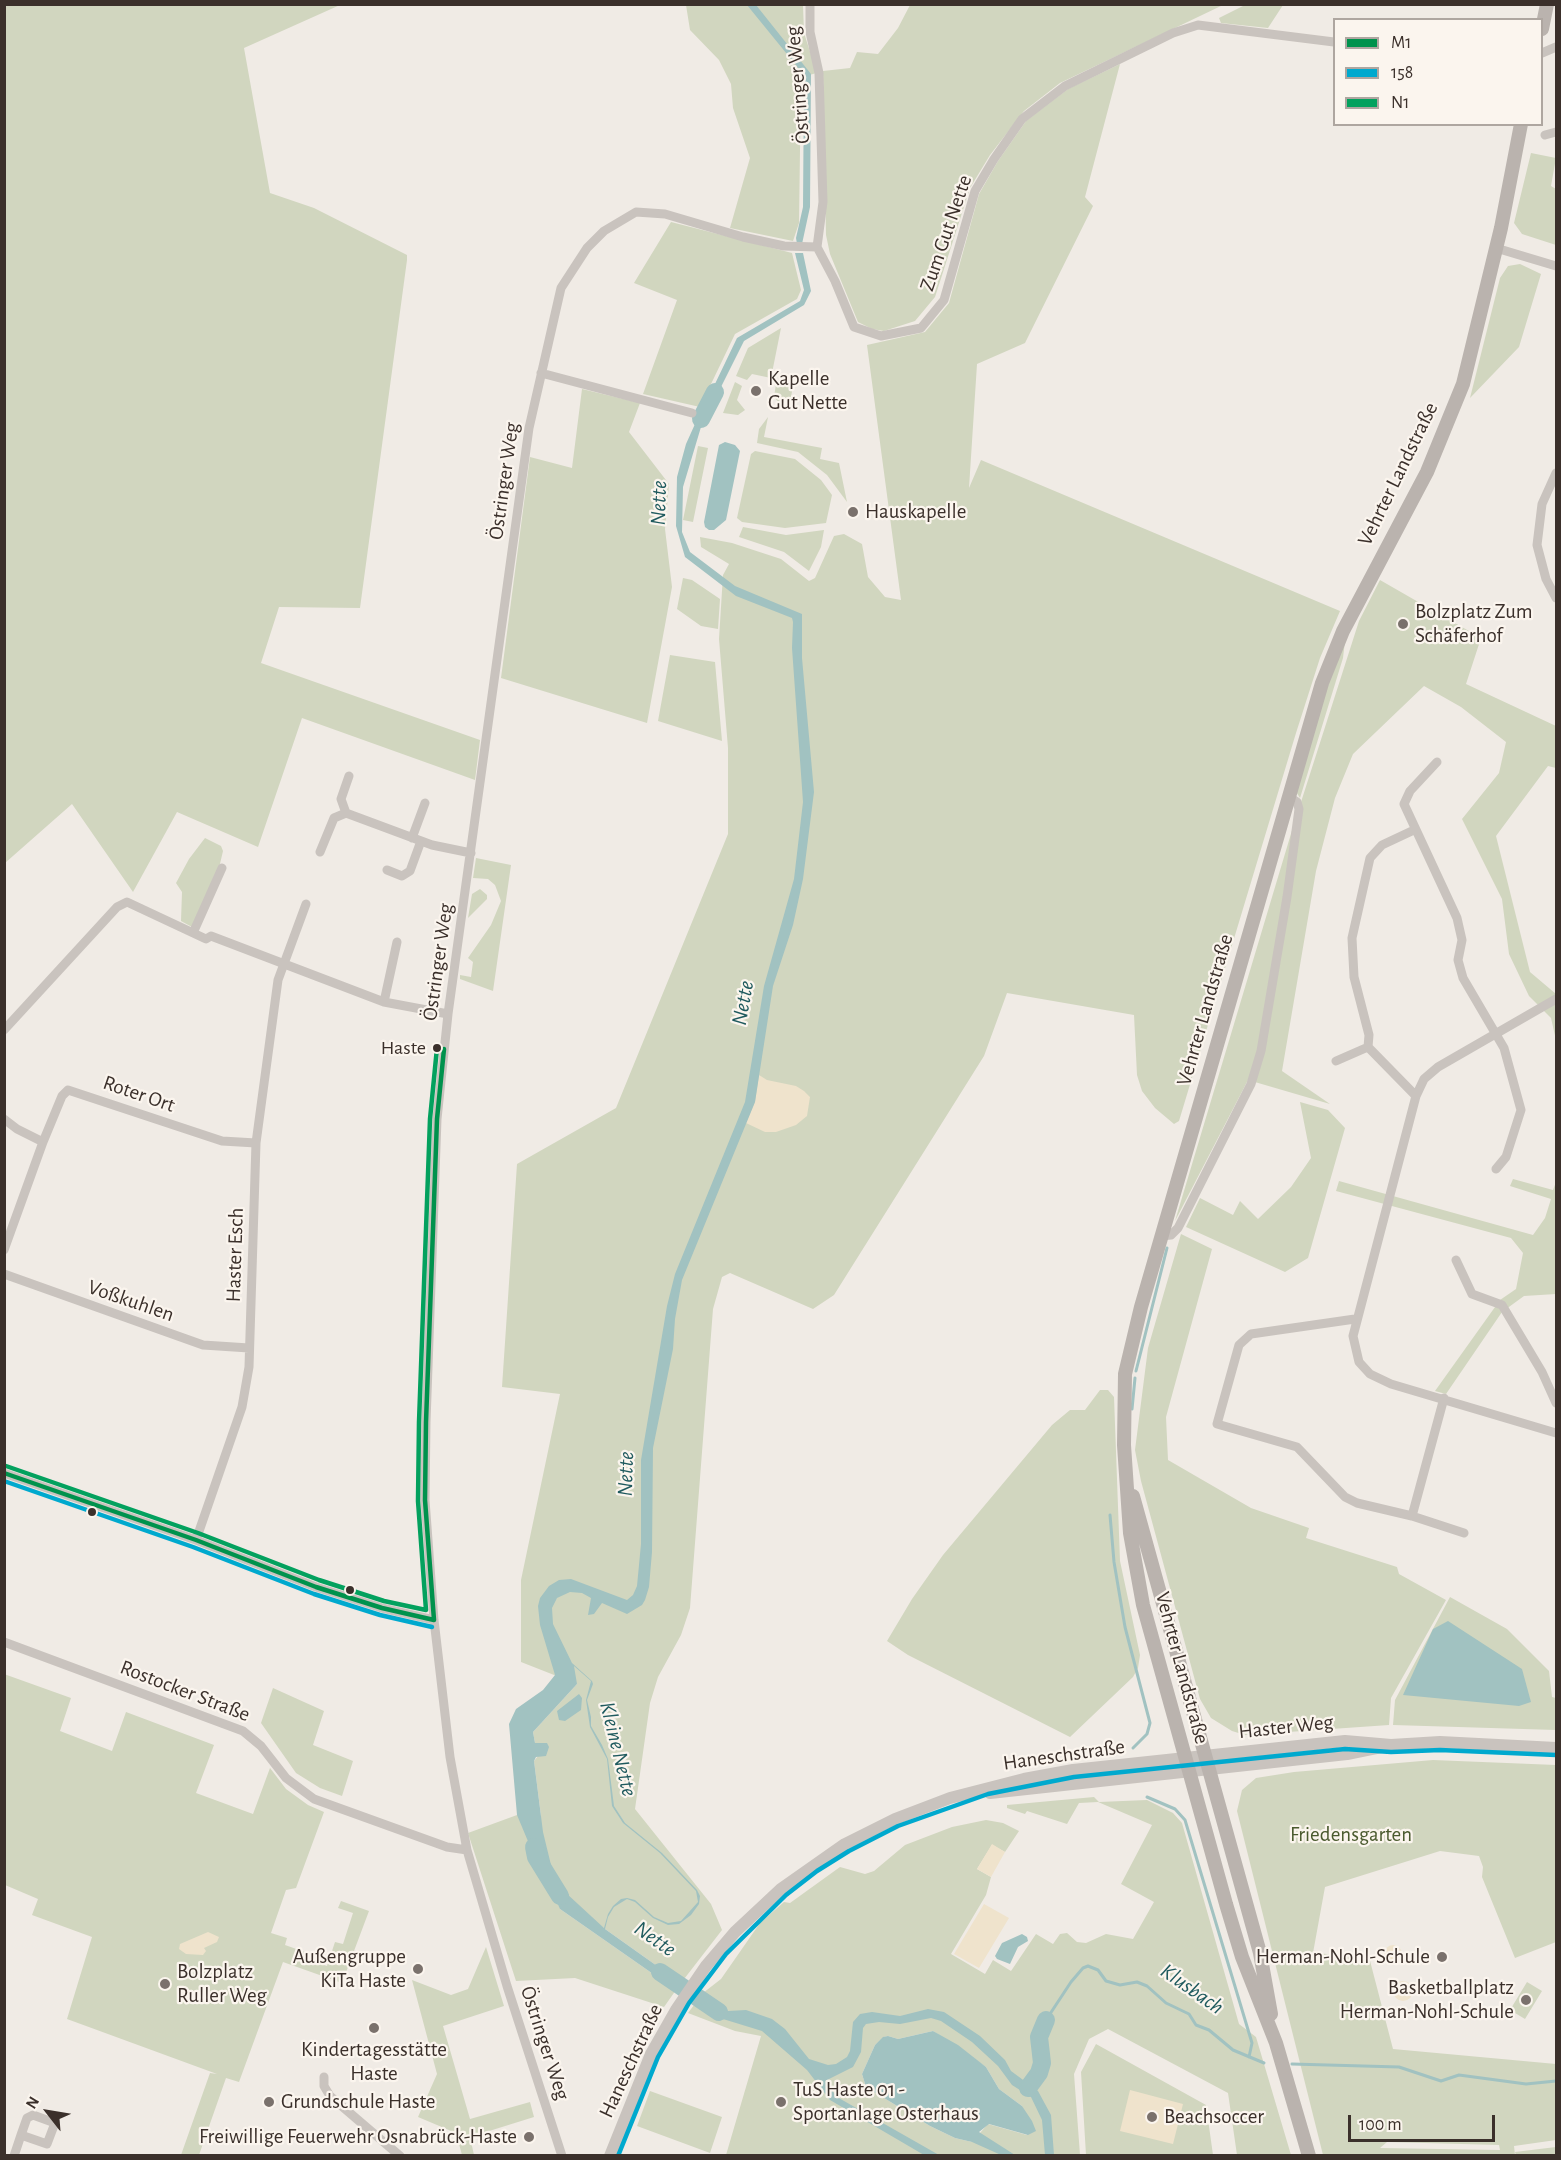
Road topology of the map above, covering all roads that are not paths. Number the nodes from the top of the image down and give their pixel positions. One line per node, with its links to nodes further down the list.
1 (810, 4): 10 (street, Östringer Weg)
2 (1547, 4): 3 (main road)
3 (1543, 24)
4 (1333, 42): 10 (street, Zum Gut Nette)
5 (1557, 47): 6 (street)
6 (1543, 53)
7 (1521, 126): 11 (main road, Vehrter Landstraße)
8 (1557, 132): 9 (street)
9 (1545, 135)
10 (812, 248): 13 (street, Östringer Weg)
11 (1496, 248): 12 (street); 19 (main road, Vehrter Landstraße)
12 (1557, 266)
13 (541, 373): 14 (street); 25 (street, Östringer Weg)
14 (692, 413)
15 (1557, 473): 16 (street)
16 (1557, 598)
17 (1437, 762): 22 (street)
18 (349, 776): 21 (street)
19 (1288, 796): 44 (main road, Vehrter Landstraße); 44 (street)
20 (425, 803): 23 (street)
21 (346, 813): 23 (street); 24 (street)
22 (1414, 830): 36 (street); 37 (street)
23 (416, 839): 25 (street); 27 (street)
24 (320, 852)
25 (471, 853): 34 (street, Östringer Weg)
26 (222, 868): 29 (street)
27 (387, 870)
28 (306, 903): 31 (street, Haster Esch)
29 (193, 933): 31 (street); 35 (street)
30 (397, 942): 33 (street)
31 (282, 965): 33 (street); 42 (street, Haster Esch)
32 (1557, 999): 36 (street)
33 (384, 1002): 34 (street)
34 (448, 1014): 58 (street, Östringer Weg)
35 (4, 1030)
36 (1496, 1035): 39 (street); 43 (street)
37 (1368, 1047): 38 (street); 39 (street)
38 (1336, 1061)
39 (1416, 1096): 48 (street)
40 (4, 1119): 41 (street)
41 (44, 1142): 42 (street, Roter Ort); 45 (street, Roter Ort)
42 (256, 1143): 49 (street, Haster Esch)
43 (1496, 1168)
44 (1161, 1236): 53 (main road, Vehrter Landstraße)
45 (4, 1250)
46 (1456, 1260): 51 (street)
47 (4, 1274): 49 (street, Voßkuhlen)
48 (1355, 1319): 50 (street); 55 (street)
49 (249, 1348): 57 (street, Haster Esch)
50 (1444, 1398): 52 (street); 55 (street)
51 (1557, 1403)
52 (1557, 1433)
53 (1126, 1471): 62 (main road, Vehrter Landstraße); 63 (main road, Vehrter Landstraße)
54 (4, 1473): 57 (street)
55 (1412, 1516): 56 (street)
56 (1464, 1533)
57 (196, 1540): 58 (street)
58 (434, 1620): 67 (street, Östringer Weg)
59 (4, 1642): 67 (street, Rostocker Straße)
60 (1391, 1745): 61 (street, Haster Weg); 62 (street, Haster Weg); 64 (street, Haster Weg)
61 (1557, 1748)
62 (1205, 1756): 63 (street, Haster Weg); 64 (main road, Vehrter Landstraße)
63 (1185, 1758): 65 (main road, Vehrter Landstraße); 66 (street, Haneschstraße)
64 (1209, 1770): 65 (street, Haster Weg); 68 (main road, Vehrter Landstraße)
65 (1189, 1773): 66 (street, Haneschstraße); 68 (main road, Vehrter Landstraße)
66 (950, 1798): 74 (street, Haneschstraße)
67 (467, 1850): 71 (street, Östringer Weg)
68 (1276, 2043): 75 (main road, Vehrter Landstraße)
69 (324, 2077): 73 (street)
70 (21, 2135): 72 (street)
71 (559, 2155)
72 (14, 2156)
73 (400, 2156)
74 (610, 2156)
75 (1309, 2156)

